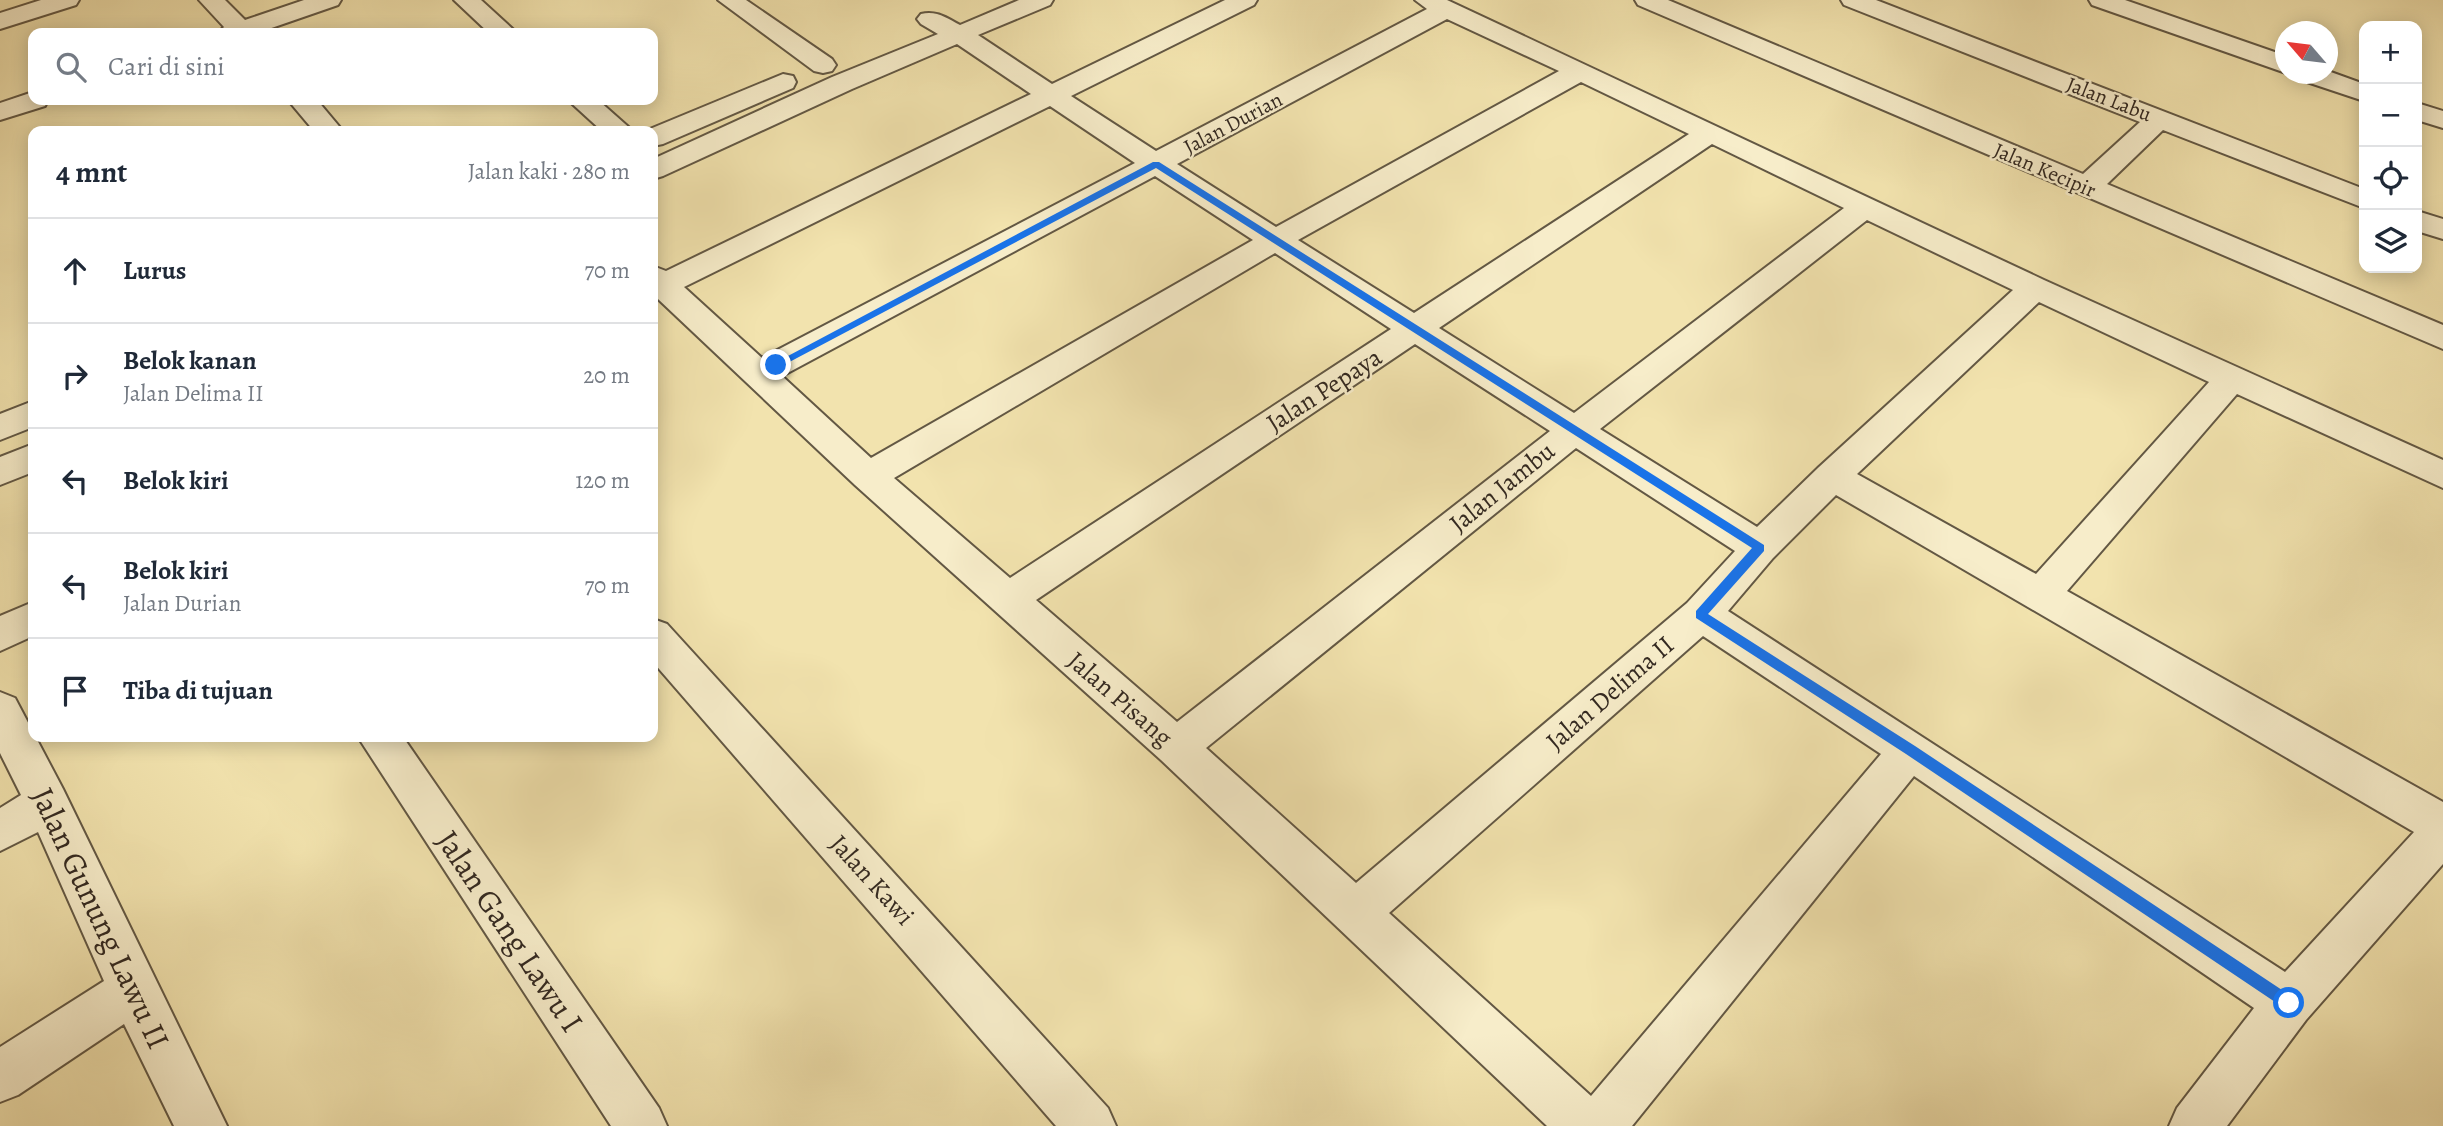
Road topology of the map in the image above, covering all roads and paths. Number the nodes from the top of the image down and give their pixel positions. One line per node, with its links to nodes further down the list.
1 (67, 0): 15 (street)
2 (211, 0): 16 (street)
3 (329, 0): 17 (street)
4 (466, 0): 18 (street)
5 (730, 0): 20 (street)
6 (1041, 0): 13 (street)
7 (1245, 0): 24 (street)
8 (1647, 0): 14 (street, Jalan Kecipir)
9 (1707, 0): 14 (street)
10 (1853, 0): 28 (street, Jalan Labu)
11 (2101, 0): 19 (street)
12 (1437, 4): 21 (street); 34 (street, Jalan Durian)
13 (952, 13): 20 (street); 24 (street); 35 (street)
14 (1681, 15): 36 (street, Jalan Kecipir)
15 (0, 21)
16 (236, 28)
17 (250, 28)
18 (498, 28)
19 (2275, 61)
20 (823, 65): 33 (street)
21 (1580, 71): 32 (street); 41 (street)
22 (2338, 84): 23 (street)
23 (2359, 91)
24 (1048, 94): 34 (street); 42 (street)
25 (306, 105): 30 (street)
26 (588, 105): 31 (street)
27 (2422, 113): 29 (street)
28 (2160, 118): 36 (street); 37 (street, Jalan Labu)
29 (2443, 120)
30 (325, 126)
31 (613, 126)
32 (1710, 132): 38 (street); 45 (street, Jalan Pepaya)
33 (658, 136)
34 (1156, 164): 41 (street); 47 (street, Jalan Durian)
35 (658, 168)
36 (2087, 187): 46 (street, Jalan Kecipir)
37 (2359, 197)
38 (1865, 207): 44 (street); 51 (street, Jalan Jambu)
39 (2422, 222): 40 (street)
40 (2443, 230)
41 (1275, 240): 45 (street); 55 (street)
42 (658, 283)
43 (658, 286): 47 (street, Jalan Pisang)
44 (2035, 288): 48 (street); 56 (street, Jalan Delima II)
45 (1416, 329): 51 (street); 59 (street, Jalan Pepaya)
46 (2443, 338)
47 (759, 374): 55 (street, Jalan Pisang)
48 (2233, 377): 54 (street); 58 (street)
49 (28, 415): 50 (street)
50 (0, 428)
51 (1576, 429): 57 (street); 66 (street, Jalan Jambu)
52 (28, 459): 53 (street)
53 (0, 472)
54 (2443, 475)
55 (868, 476): 59 (street, Jalan Pisang)
56 (1832, 476): 57 (street, Jalan Delima II); 58 (street)
57 (1760, 548): 60 (street, Jalan Delima II)
58 (2041, 594): 69 (street)
59 (1006, 600): 66 (street, Jalan Pisang)
60 (1701, 614): 67 (street); 72 (street, Jalan Delima II)
61 (28, 621): 62 (street)
62 (0, 635)
63 (658, 641): 78 (street, Jalan Kawi)
64 (0, 710): 68 (street, Jalan Gunung Lawu II)
65 (382, 742): 77 (street, Jalan Gang Lawu I)
66 (1176, 747): 72 (street, Jalan Pisang)
67 (1910, 750): 74 (street); 80 (street)
68 (47, 803): 70 (street); 73 (street, Jalan Gunung Lawu II)
69 (2443, 825)
70 (0, 831)
71 (2443, 832): 74 (street)
72 (1355, 913): 79 (street, Jalan Pisang)
73 (133, 990): 75 (street); 76 (street, Jalan Gunung Lawu II)
74 (2289, 1003): 81 (street)
75 (0, 1077)
76 (201, 1126)
77 (641, 1126)
78 (1090, 1126)
79 (1585, 1126)
80 (1599, 1126)
81 (2195, 1126)

